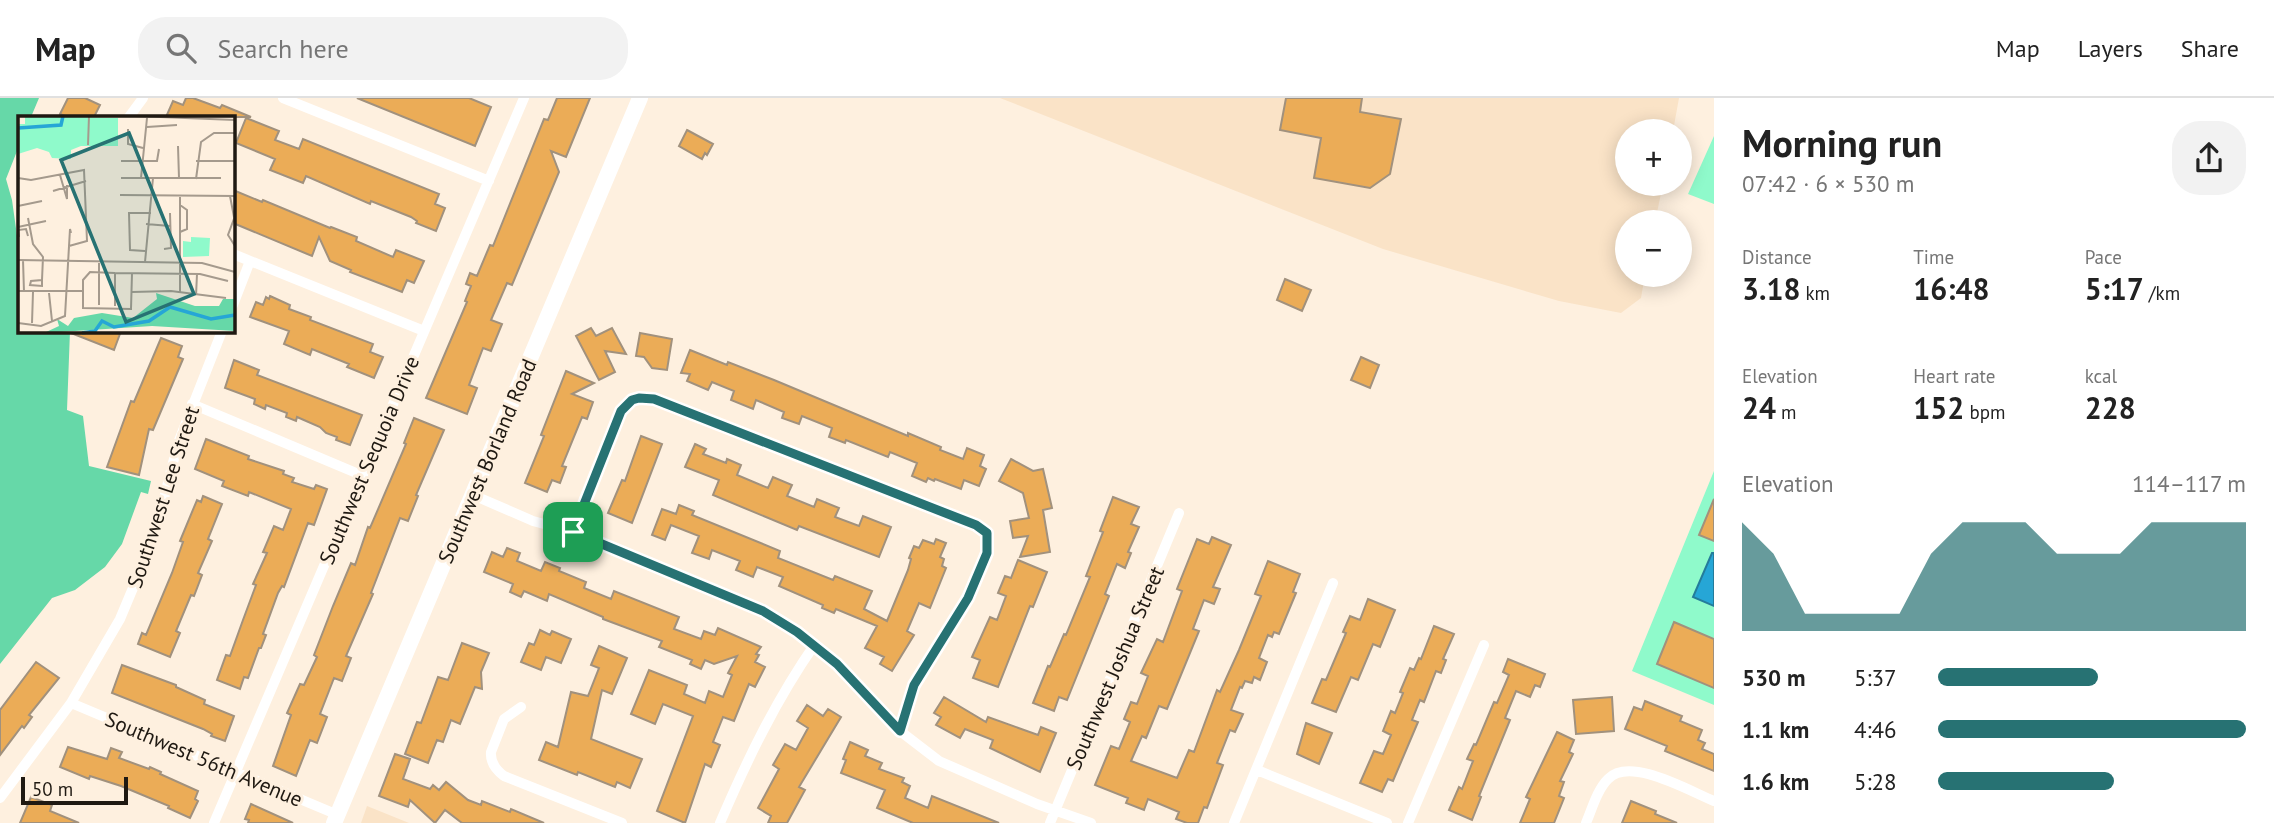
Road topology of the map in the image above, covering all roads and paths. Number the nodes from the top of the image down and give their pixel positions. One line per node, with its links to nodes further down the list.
1 (143, 98): 5 (street)
2 (283, 98): 6 (street)
3 (524, 98): 6 (street, Southwest Sequoia Drive)
4 (640, 98): 14 (main road, Southwest Borland Road)
5 (130, 116)
6 (489, 181): 10 (street, Southwest Sequoia Drive)
7 (234, 254): 8 (street)
8 (250, 261): 9 (street); 10 (street)
9 (234, 302)
10 (424, 331): 13 (street, Southwest Sequoia Drive)
11 (222, 332): 12 (street, Southwest Lee Street)
12 (192, 404): 13 (street); 20 (street, Southwest Lee Street)
13 (362, 475): 24 (street, Southwest Sequoia Drive)
14 (473, 495): 16 (street); 28 (main road, Southwest Borland Road)
15 (1179, 513): 27 (street, Southwest Joshua Street)
16 (573, 532): 18 (street); 22 (street)
17 (1334, 583): 23 (street)
18 (815, 644): 22 (street); 31 (street)
19 (1484, 645): 36 (street)
20 (71, 703): 24 (street, Southwest 56th Avenue); 25 (street, Southwest Lee Street)
21 (522, 707): 30 (street)
22 (900, 731): 27 (street)
23 (1257, 770): 34 (street); 35 (street)
24 (236, 772): 28 (street, Southwest 56th Avenue); 29 (street, Southwest Sequoia Drive)
25 (0, 797)
26 (1714, 802): 37 (street)
27 (1056, 809): 32 (street, Southwest Joshua Street); 33 (street)
28 (336, 819)
29 (215, 823)
30 (622, 823)
31 (720, 823)
32 (1050, 823)
33 (1091, 823)
34 (1234, 823)
35 (1387, 823)
36 (1408, 823)
37 (1586, 823)

